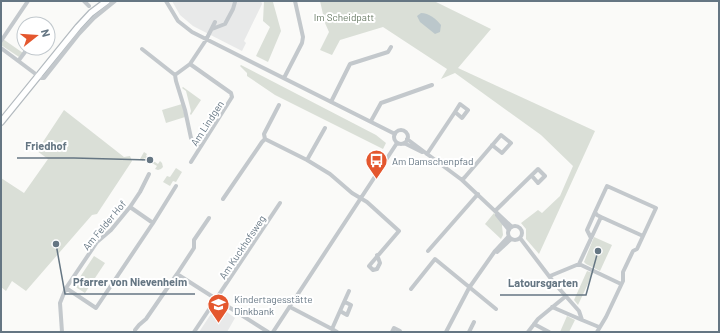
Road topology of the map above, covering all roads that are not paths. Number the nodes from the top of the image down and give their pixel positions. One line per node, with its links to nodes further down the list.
1 (28, 1): 12 (street)
2 (84, 1): 8 (street)
3 (107, 1): 20 (main road)
4 (115, 1): 20 (street)
5 (166, 1): 11 (street)
6 (295, 1): 21 (street)
7 (235, 2): 10 (street)
8 (89, 6)
9 (215, 22): 10 (street)
10 (212, 29): 11 (street)
11 (206, 40): 18 (street); 21 (street)
12 (1, 41)
13 (391, 47): 23 (street)
14 (1, 48): 17 (street)
15 (142, 49): 19 (street)
16 (22, 56): 17 (street)
17 (19, 60): 20 (street)
18 (190, 64): 19 (street); 35 (street, Am Lindgen)
19 (175, 75): 35 (street)
20 (39, 76): 26 (main road)
21 (284, 78): 23 (street)
22 (432, 85): 27 (street)
23 (331, 102): 27 (street)
24 (279, 105): 30 (street)
25 (455, 112): 36 (street)
26 (1, 122)
27 (371, 122): 29 (street)
28 (325, 128): 37 (street)
29 (395, 134): 31 (street); 32 (street)
30 (265, 139): 37 (street); 44 (street)
31 (407, 139): 33 (street); 36 (street)
32 (397, 143): 33 (street); 45 (street)
33 (404, 143): 36 (street)
34 (492, 145): 34 (street); 41 (street)
35 (200, 147): 38 (street, Am Lindgen)
36 (426, 153): 41 (street)
37 (307, 160): 45 (street)
38 (191, 162)
39 (149, 174): 47 (street, Am Felder Hof)
40 (532, 176): 48 (street)
41 (462, 180): 43 (street)
42 (176, 186): 52 (street)
43 (478, 194): 48 (street); 58 (street)
44 (223, 199)
45 (361, 199): 59 (street); 72 (street)
46 (280, 203): 69 (street, Am Kuckhofsweg)
47 (130, 207): 52 (street); 64 (street, Am Felder Hof)
48 (495, 211): 53 (street)
49 (595, 212): 50 (street); 54 (street); 57 (street)
50 (601, 217): 54 (street); 57 (street)
51 (209, 218): 61 (street)
52 (154, 223): 64 (street)
53 (510, 229): 55 (street); 56 (street)
54 (643, 236): 63 (street)
55 (510, 238): 56 (street); 65 (street)
56 (520, 238): 62 (street)
57 (591, 238): 60 (street)
58 (428, 251)
59 (377, 255)
60 (579, 264): 62 (street); 63 (street)
61 (177, 274): 69 (street); 80 (street)
62 (550, 276): 68 (street)
63 (621, 284): 78 (street)
64 (66, 288): 81 (street, Am Felder Hof)
65 (469, 288): 66 (street); 73 (street); 88 (street)
66 (411, 289)
67 (349, 291): 70 (street)
68 (566, 296): 71 (street); 75 (street)
69 (217, 299): 82 (street, Am Kuckhofsweg); 83 (street)
70 (345, 302): 74 (street); 74 (street)
71 (552, 307): 75 (street); 77 (street)
72 (290, 308): 79 (street); 84 (street)
73 (496, 309)
74 (340, 312): 79 (street)
75 (582, 320): 78 (street)
76 (474, 322): 89 (street)
77 (534, 324): 90 (street); 91 (street)
78 (599, 327): 92 (street)
79 (332, 329): 85 (street)
80 (135, 330)
81 (62, 332)
82 (194, 332)
83 (268, 332)
84 (273, 332)
85 (337, 332)
86 (392, 332): 87 (street)
87 (400, 332)
88 (446, 332)
89 (469, 332)
90 (528, 332)
91 (550, 332)
92 (597, 332)

